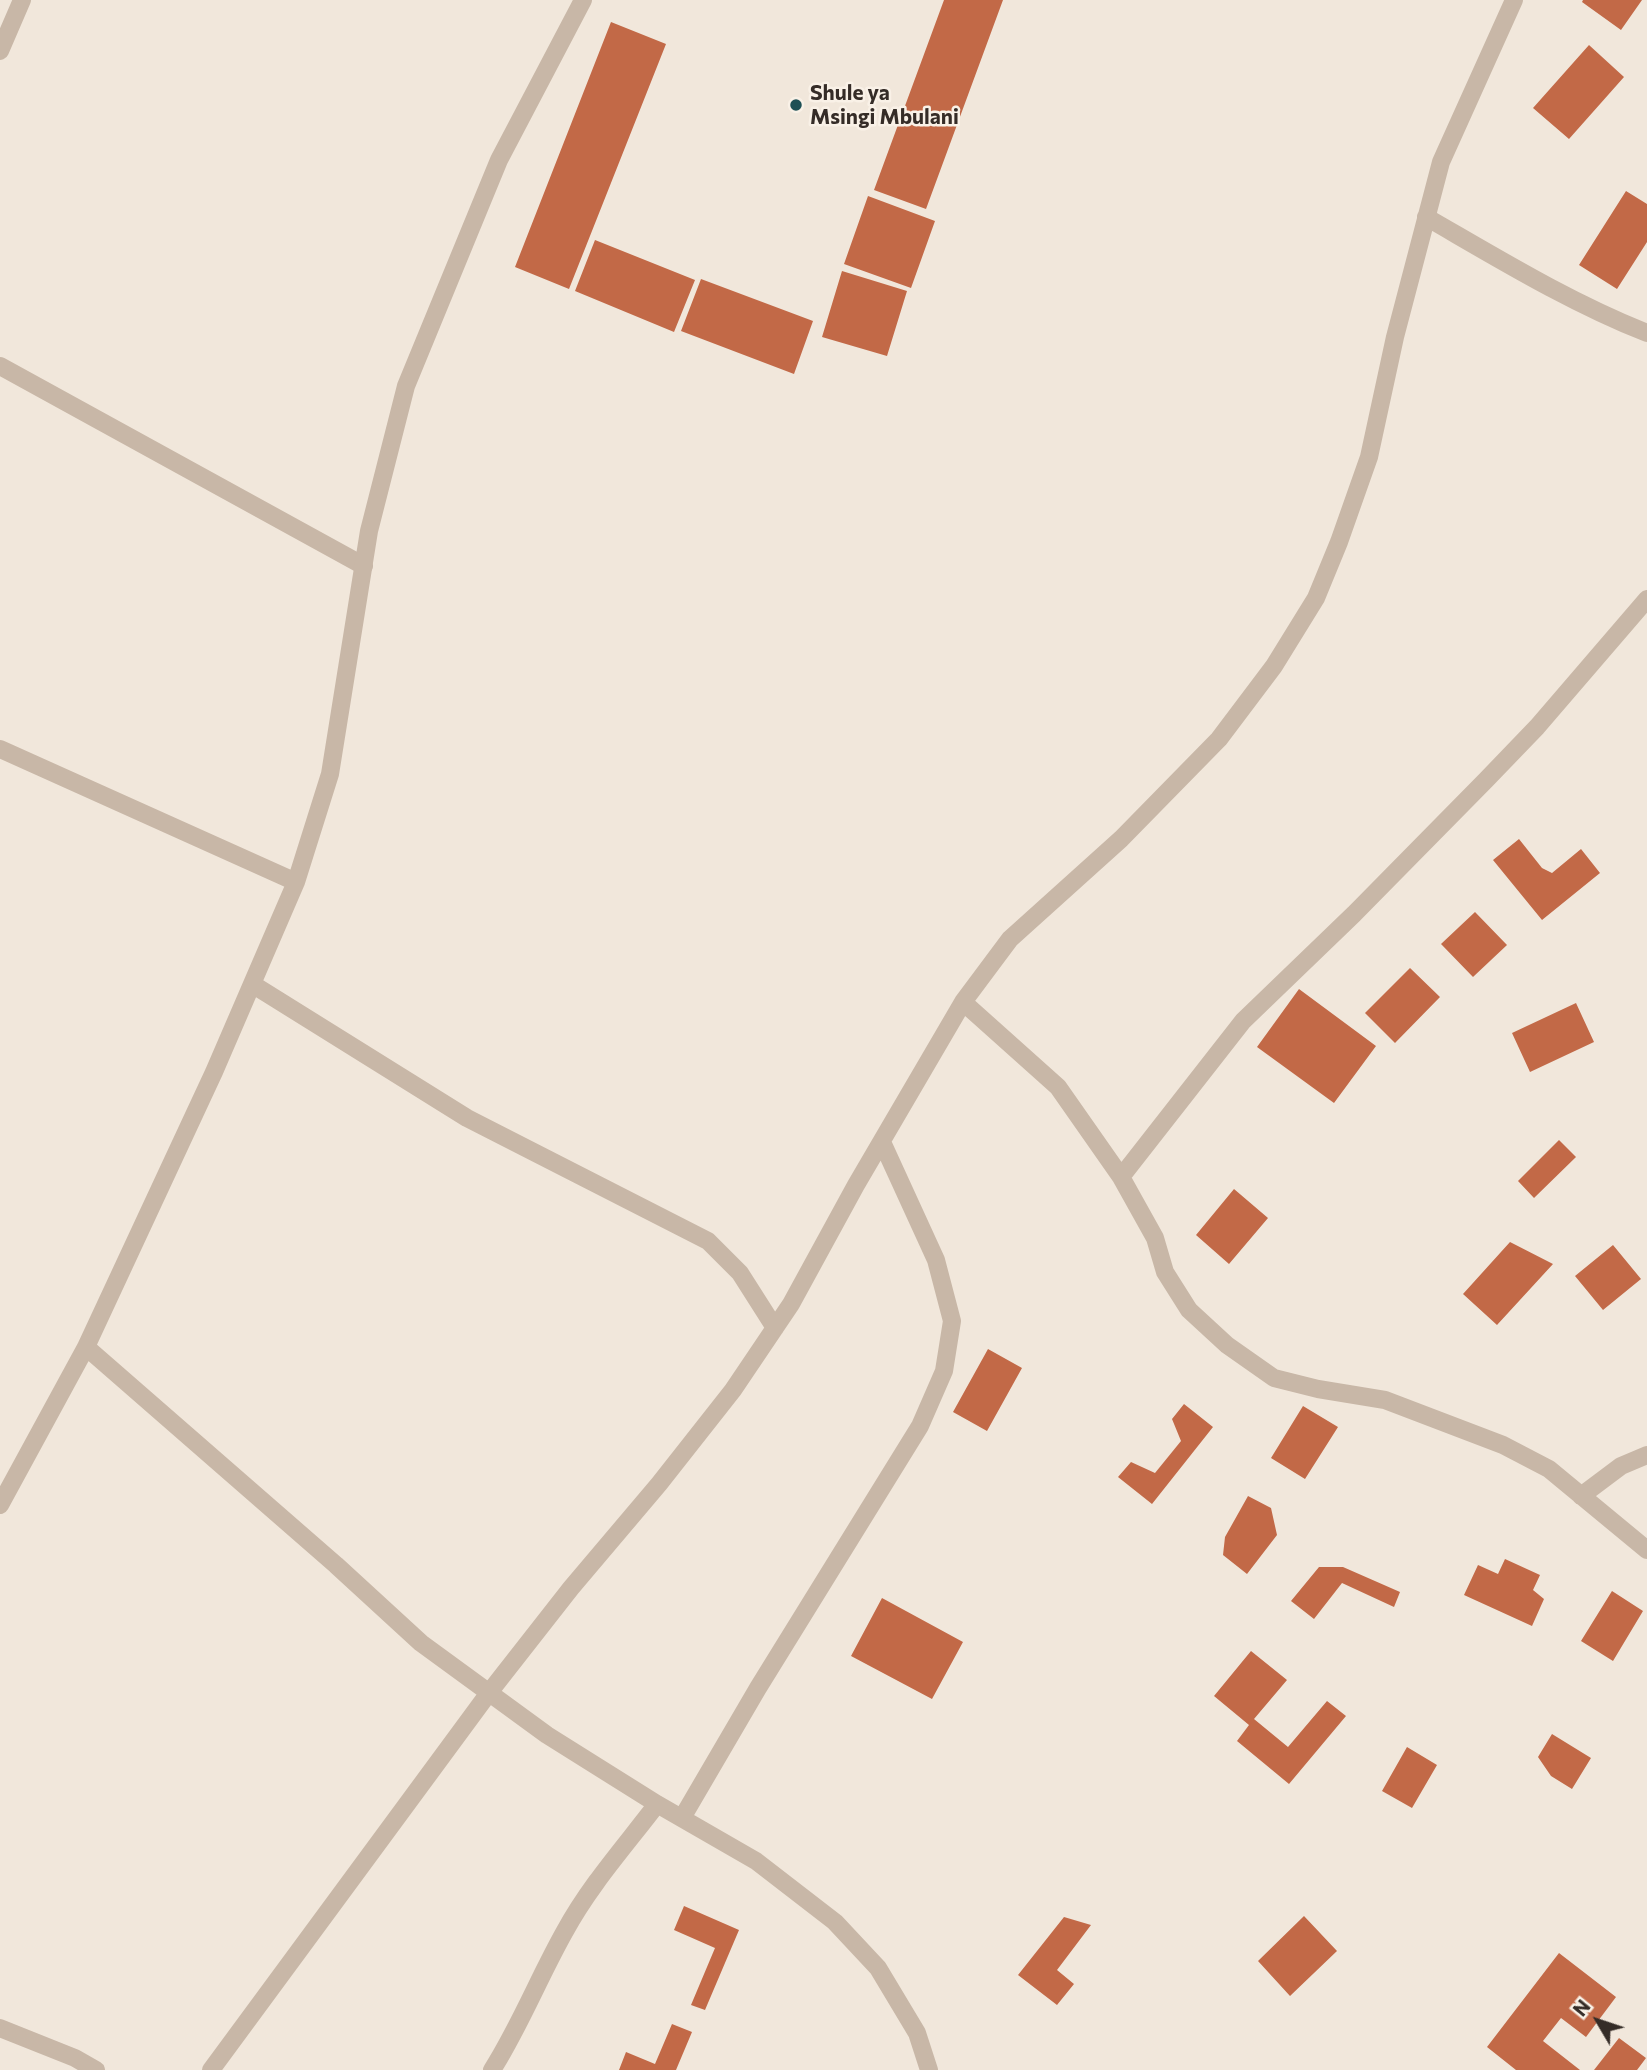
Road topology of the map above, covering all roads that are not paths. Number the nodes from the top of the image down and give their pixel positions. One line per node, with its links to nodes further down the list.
1 (22, 0): 4 (street)
2 (583, 0): 8 (street)
3 (1514, 0): 5 (street)
4 (0, 51)
5 (1426, 217): 6 (street); 13 (street)
6 (1647, 333)
7 (0, 366): 8 (street)
8 (364, 566): 11 (street)
9 (1647, 599): 15 (street)
10 (0, 749): 11 (street)
11 (296, 882): 12 (street)
12 (252, 984): 16 (street); 17 (street)
13 (963, 1002): 14 (street); 15 (street)
14 (882, 1142): 16 (street); 24 (street)
15 (1121, 1177): 19 (street)
16 (775, 1328): 22 (street)
17 (86, 1347): 20 (street); 22 (street)
18 (1647, 1455): 19 (street)
19 (1581, 1496): 21 (street)
20 (0, 1506)
21 (1647, 1550)
22 (488, 1694): 23 (street); 27 (street)
23 (657, 1804): 24 (street); 28 (street)
24 (682, 1818): 29 (street)
25 (0, 2028): 26 (street)
26 (96, 2070)
27 (211, 2070)
28 (492, 2070)
29 (929, 2070)

